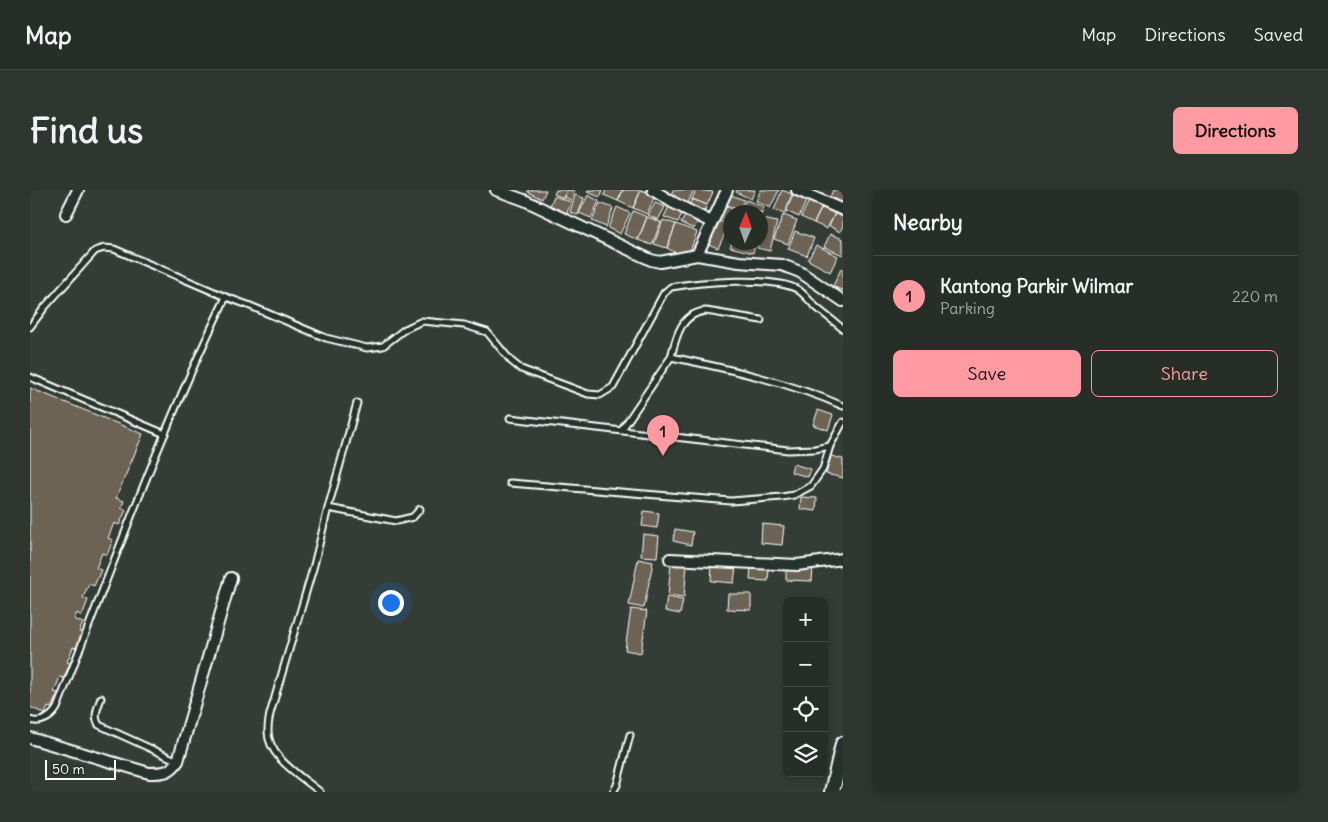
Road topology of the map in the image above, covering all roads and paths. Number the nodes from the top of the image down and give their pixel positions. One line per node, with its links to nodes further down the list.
1 (78, 190): 8 (street)
2 (496, 190): 6 (street)
3 (653, 190): 9 (street)
4 (727, 190): 9 (street)
5 (797, 190): 7 (street)
6 (526, 195): 10 (street)
7 (843, 210)
8 (66, 214)
9 (711, 222): 10 (street)
10 (697, 255): 12 (street)
11 (226, 298): 14 (lane); 15 (lane); 23 (lane)
12 (843, 302)
13 (761, 320): 16 (lane)
14 (30, 327)
15 (843, 329)
16 (671, 357): 19 (lane); 22 (lane)
17 (30, 377): 23 (lane)
18 (357, 403): 26 (lane)
19 (843, 406)
20 (510, 418): 22 (lane)
21 (843, 422): 24 (lane)
22 (621, 431): 24 (lane)
23 (165, 434): 32 (lane)
24 (830, 446): 25 (lane)
25 (510, 483)
26 (328, 508): 27 (lane); 37 (lane)
27 (420, 509)
28 (670, 558): 29 (street)
29 (843, 559)
30 (231, 578): 36 (street)
31 (101, 698): 36 (lane)
32 (30, 720)
33 (630, 735): 38 (lane)
34 (30, 738): 36 (street)
35 (843, 744): 39 (main road)
36 (178, 761)
37 (320, 792)
38 (613, 792)
39 (832, 792)

